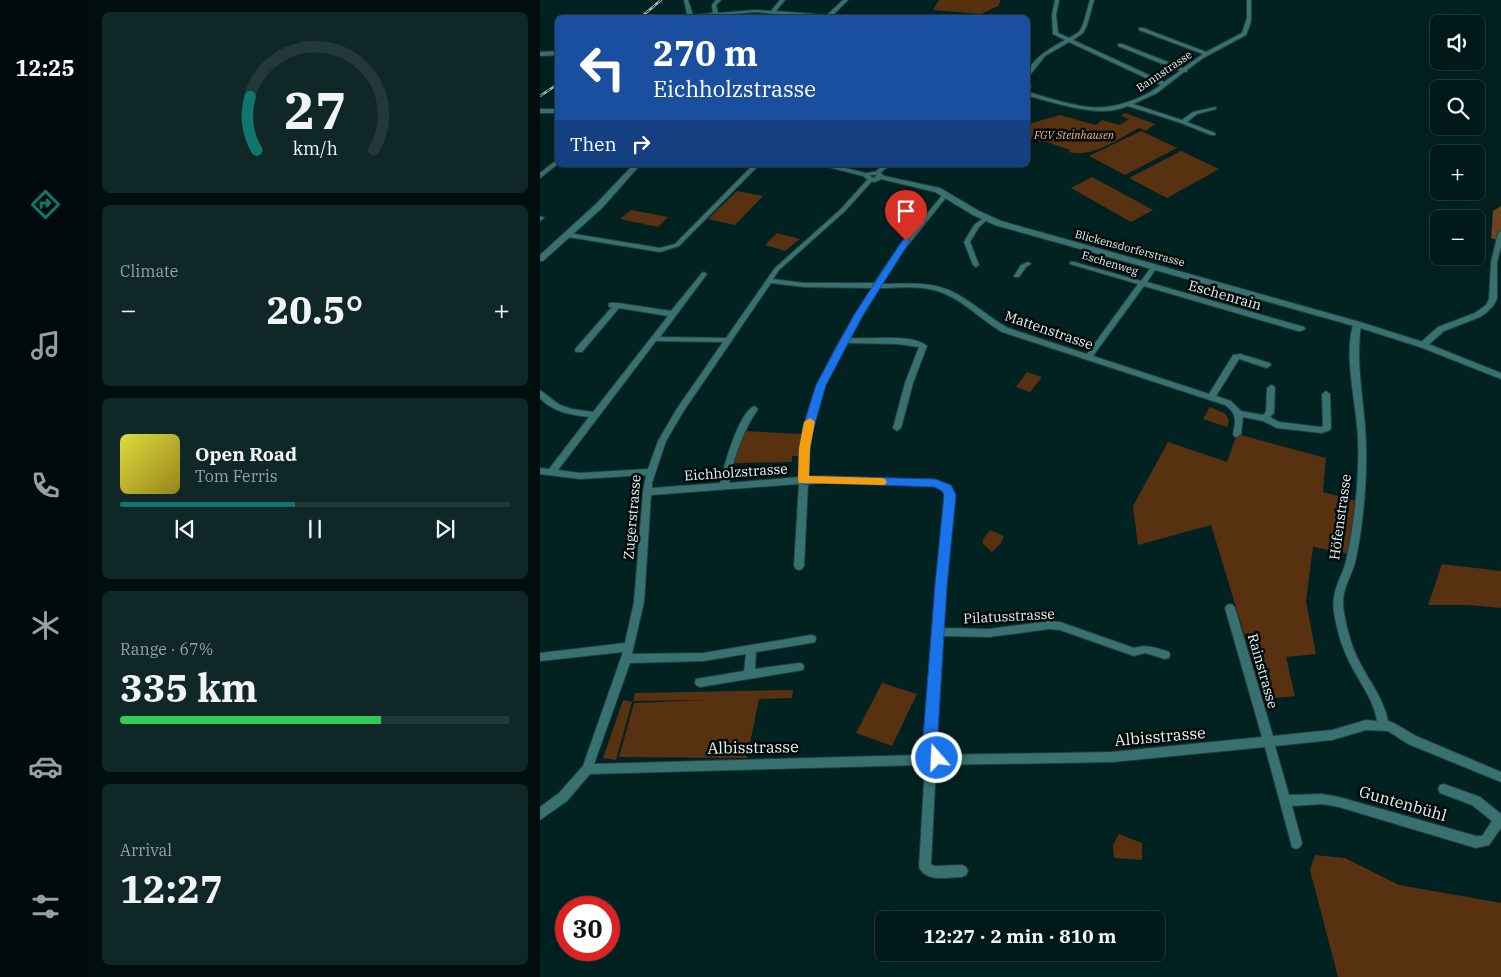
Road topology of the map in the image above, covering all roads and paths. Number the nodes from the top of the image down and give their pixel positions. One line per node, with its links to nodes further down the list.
1 (686, 0): 10 (street)
2 (719, 0): 9 (street)
3 (783, 0): 8 (street)
4 (846, 0): 13 (street)
5 (1057, 0): 15 (street)
6 (1092, 0): 15 (street)
7 (1250, 0): 19 (street, Bannstrasse)
8 (774, 12): 9 (street); 12 (street)
9 (716, 14): 11 (street)
10 (690, 15)
11 (708, 15)
12 (815, 15)
13 (830, 15)
14 (1141, 29): 19 (street)
15 (1068, 40): 20 (street); 22 (street)
16 (1120, 45): 21 (street)
17 (555, 53): 18 (street)
18 (540, 54)
19 (1207, 54): 21 (street, Bannstrasse)
20 (1030, 71)
21 (1185, 71): 22 (street, Bannstrasse)
22 (1164, 84): 24 (street, Bannstrasse)
23 (1030, 94): 24 (street, Bannstrasse)
24 (1128, 104): 28 (street)
25 (1214, 108): 28 (street)
26 (540, 111): 27 (street)
27 (555, 111)
28 (1182, 122): 29 (street)
29 (1213, 134)
30 (555, 164): 36 (street)
31 (635, 167): 41 (street)
32 (754, 167): 41 (street)
33 (840, 167): 37 (street)
34 (885, 167): 35 (street)
35 (879, 175): 37 (street); 38 (street, Blickensdorferstrasse)
36 (540, 176)
37 (868, 177): 49 (street, Zugerstrasse)
38 (946, 194): 39 (street, Blickensdorferstrasse); 51 (street)
39 (986, 218): 45 (street); 46 (street, Blickensdorferstrasse)
40 (1501, 233): 58 (street)
41 (568, 235): 42 (street)
42 (540, 259)
43 (1072, 263): 50 (street, Eschenweg)
44 (1028, 264): 48 (street)
45 (976, 266)
46 (1154, 267): 50 (street); 53 (street, Blickensdorferstrasse)
47 (704, 274): 52 (street)
48 (1016, 276)
49 (769, 281): 51 (street, Mattenstrasse); 56 (street, Zugerstrasse)
50 (1142, 284): 54 (street, Eschenrain); 60 (street)
51 (877, 285): 57 (street); 60 (street, Mattenstrasse)
52 (673, 314): 55 (street); 59 (street)
53 (1357, 324): 58 (street, Blickensdorferstrasse); 91 (street, Höfenstrasse)
54 (1301, 329)
55 (654, 339): 56 (street); 69 (street)
56 (727, 340): 74 (street, Zugerstrasse)
57 (845, 340): 71 (street); 76 (street)
58 (1423, 346): 62 (street, Blickensdorferstrasse)
59 (579, 350)
60 (1089, 357): 66 (street, Mattenstrasse)
61 (1267, 365): 66 (street)
62 (1501, 376)
63 (1272, 388): 70 (street)
64 (540, 393): 69 (street)
65 (1326, 394): 70 (street)
66 (1211, 397): 68 (street, Mattenstrasse)
67 (754, 409): 77 (street)
68 (1240, 414): 70 (street); 72 (street)
69 (595, 415): 75 (street)
70 (1265, 418)
71 (897, 428)
72 (1238, 434)
73 (540, 471): 75 (street)
74 (650, 472): 75 (street); 78 (street, Zugerstrasse)
75 (551, 473)
76 (803, 480): 77 (street, Eichholzstrasse); 79 (street); 81 (street, Eichholzstrasse)
77 (724, 487): 78 (street, Eichholzstrasse)
78 (647, 492): 83 (street, Zugerstrasse)
79 (799, 566)
80 (1230, 608): 92 (street, Rainstrasse)
81 (939, 632): 85 (street, Pilatusstrasse); 93 (street)
82 (812, 639): 84 (street)
83 (629, 647): 86 (street); 87 (street, Zugerstrasse)
84 (751, 650): 87 (street); 89 (street)
85 (1165, 655)
86 (540, 657)
87 (626, 659): 94 (street, Zugerstrasse)
88 (799, 667): 89 (street)
89 (749, 675): 90 (street)
90 (700, 682)
91 (1383, 725): 92 (street, Albisstrasse); 95 (street)
92 (1269, 742): 93 (street, Albisstrasse); 97 (street, Rainstrasse)
93 (933, 759): 94 (street, Albisstrasse); 101 (street)
94 (587, 768): 98 (street, Zugerstrasse)
95 (1501, 777)
96 (1444, 789): 99 (street, Guntenbühl)
97 (1285, 801): 99 (street, Guntenbühl); 100 (street, Rainstrasse)
98 (540, 814)
99 (1500, 820)
100 (1296, 843)
101 (962, 871)

